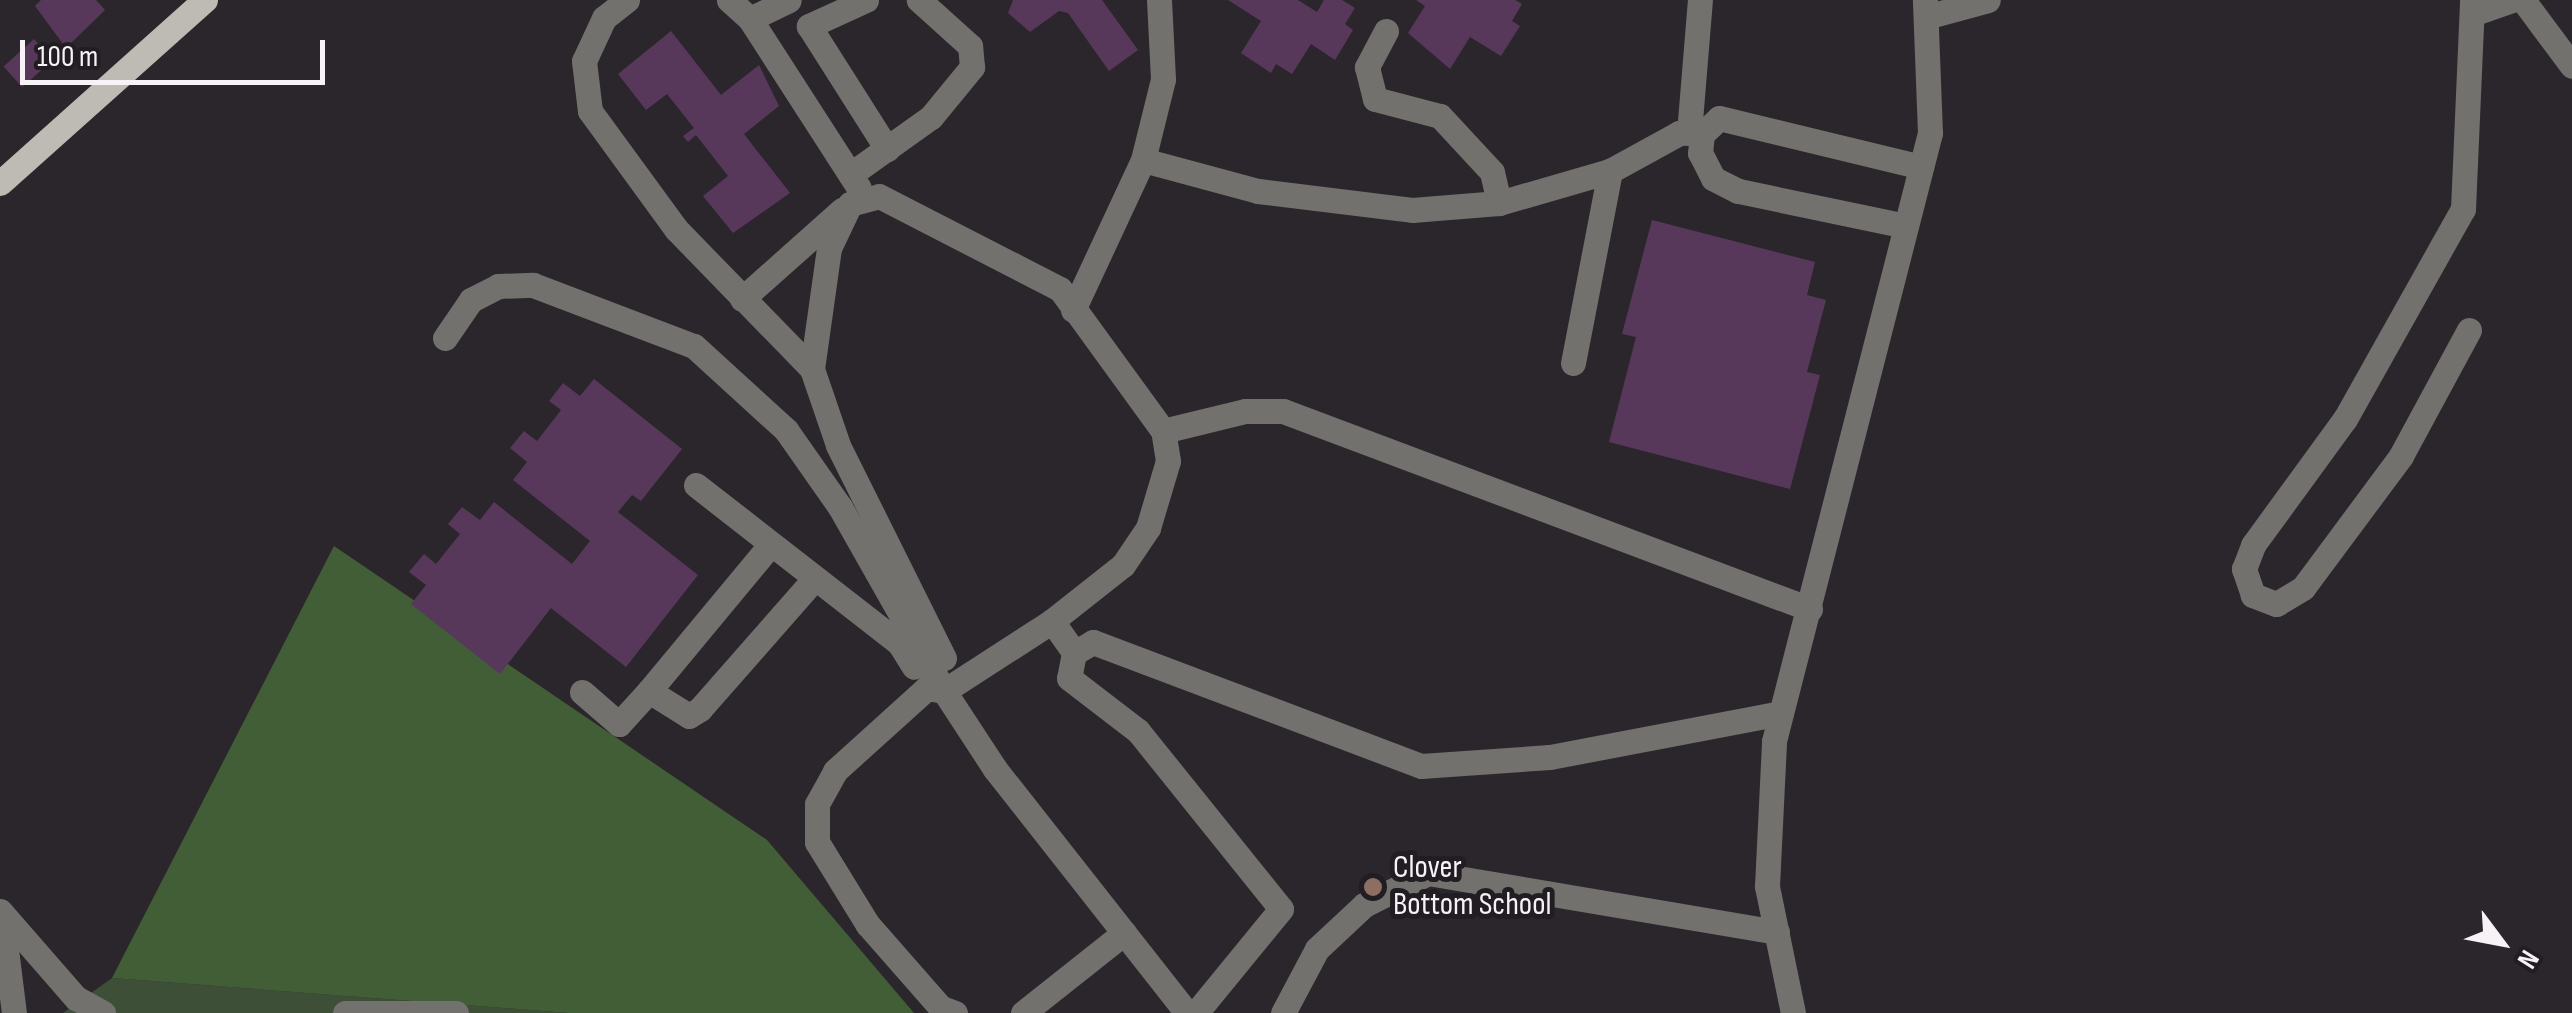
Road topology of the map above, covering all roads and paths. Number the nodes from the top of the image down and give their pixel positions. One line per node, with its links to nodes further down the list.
1 (204, 0): 23 (main road)
2 (627, 0): 27 (street)
3 (729, 0): 14 (street)
4 (789, 0): 14 (street)
5 (866, 0): 18 (street)
6 (919, 0): 18 (street)
7 (1159, 0): 19 (street)
8 (1700, 0): 17 (street)
9 (1988, 0): 13 (street)
10 (2512, 0): 12 (street)
11 (2524, 0): 16 (street)
12 (2472, 7): 29 (street)
13 (1926, 8): 20 (street)
14 (750, 20): 22 (street)
15 (1386, 31): 25 (street)
16 (2572, 66)
17 (1696, 132): 20 (street); 21 (street); 26 (street)
18 (887, 149): 22 (street)
19 (1143, 160): 25 (street); 28 (street)
20 (1921, 167): 26 (street)
21 (1610, 171): 25 (street); 31 (street)
22 (851, 174): 24 (street)
23 (0, 183)
24 (857, 202): 27 (street); 28 (street); 32 (street)
25 (1500, 203)
26 (1906, 226): 37 (street)
27 (742, 299): 32 (street)
28 (1073, 310): 33 (street)
29 (2469, 330)
30 (445, 338): 40 (street)
31 (1573, 363)
32 (812, 368): 40 (street)
33 (1163, 431): 37 (street); 38 (street)
34 (696, 486): 35 (street)
35 (772, 544): 36 (street); 41 (street)
36 (815, 578): 40 (street); 41 (street)
37 (1810, 609): 43 (street)
38 (1052, 621): 39 (street); 40 (street)
39 (1074, 653): 43 (street); 54 (street)
40 (943, 688): 45 (street); 51 (street)
41 (649, 691): 42 (street)
42 (582, 692)
43 (1781, 713): 46 (street)
44 (1, 914): 47 (street); 48 (street)
45 (1124, 932): 52 (street); 53 (street)
46 (1776, 932): 55 (street); 56 (street)
47 (14, 1013)
48 (103, 1013)
49 (345, 1013): 50 (street)
50 (456, 1013)
51 (954, 1013)
52 (1023, 1013)
53 (1187, 1013)
54 (1196, 1013)
55 (1284, 1013)
56 (1793, 1013)

